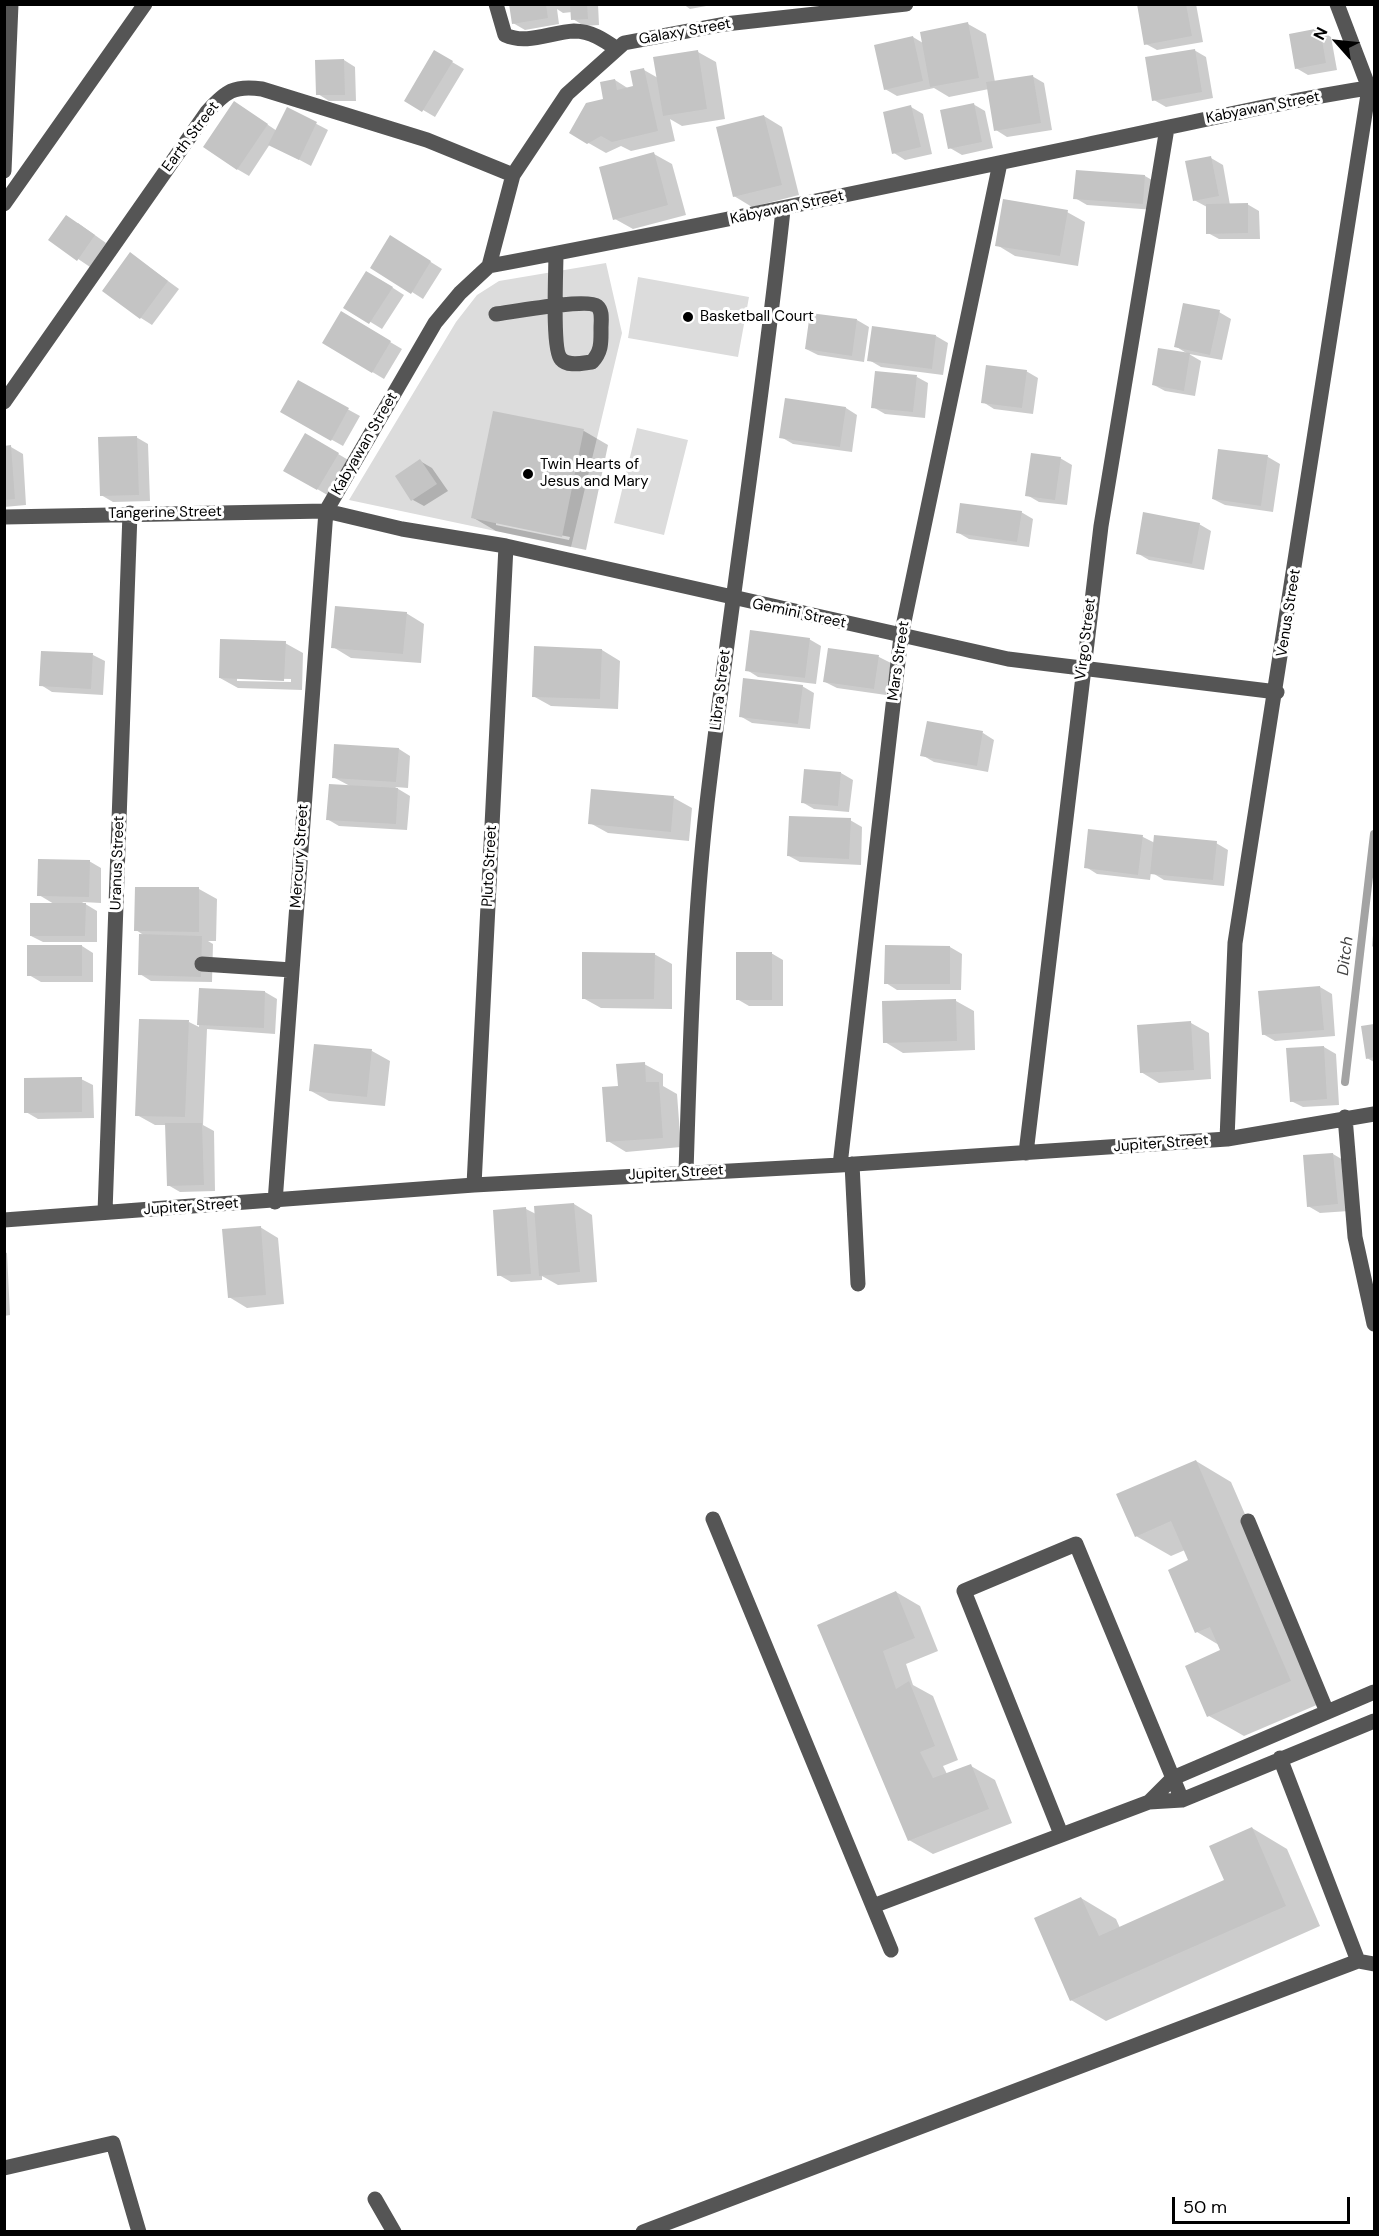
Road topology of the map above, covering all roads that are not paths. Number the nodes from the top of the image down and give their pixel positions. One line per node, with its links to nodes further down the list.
1 (11, 4): 10 (street)
2 (145, 4): 12 (street)
3 (496, 4): 6 (street)
4 (906, 4): 6 (street, Galaxy Street)
5 (1337, 4): 7 (street)
6 (617, 49): 11 (street, Galaxy Street)
7 (1372, 88): 8 (street, Kabyawan Street); 26 (street, Venus Street)
8 (1167, 129): 9 (street, Kabyawan Street); 25 (street, Virgo Street)
9 (1000, 163): 13 (street, Kabyawan Street); 24 (street, Mars Street)
10 (4, 171)
11 (513, 175): 15 (street, Galaxy Street); 18 (street, Earth Street)
12 (4, 204)
13 (783, 210): 14 (street, Kabyawan Street); 23 (street, Libra Street)
14 (556, 254): 15 (street, Kabyawan Street); 16 (street)
15 (489, 266): 19 (street, Kabyawan Street)
16 (555, 307): 16 (street); 17 (street)
17 (496, 314)
18 (4, 402)
19 (326, 511): 20 (street, Tangerine Street); 22 (street, Gemini Street); 28 (street, Mercury Street)
20 (130, 513): 21 (street, Tangerine Street); 37 (street, Uranus Street)
21 (4, 518)
22 (506, 546): 23 (street, Gemini Street); 35 (street, Pluto Street)
23 (732, 599): 24 (street, Gemini Street); 34 (street, Libra Street)
24 (901, 636): 25 (street, Gemini Street); 33 (street, Mars Street)
25 (1082, 668): 26 (street, Gemini Street); 32 (street, Virgo Street)
26 (1276, 692): 31 (street, Venus Street)
27 (202, 964): 28 (street)
28 (292, 970): 36 (street, Mercury Street)
29 (1374, 1114): 30 (street, Jupiter Street)
30 (1345, 1117): 31 (street, Jupiter Street); 40 (street)
31 (1227, 1139): 32 (street, Jupiter Street)
32 (1026, 1154): 33 (street, Jupiter Street)
33 (846, 1165): 34 (street, Jupiter Street); 39 (street, Mars Street)
34 (686, 1172): 35 (street, Jupiter Street)
35 (474, 1185): 36 (street, Jupiter Street)
36 (275, 1202): 37 (street, Jupiter Street)
37 (105, 1212): 38 (street, Jupiter Street)
38 (4, 1220)
39 (858, 1284)
40 (1374, 1324)
41 (712, 1519): 51 (street)
42 (1248, 1521): 44 (street)
43 (1374, 1692): 44 (street)
44 (1327, 1712): 47 (street)
45 (1374, 1721): 46 (street)
46 (1280, 1758): 48 (street); 53 (street)
47 (1173, 1778): 48 (street); 49 (street); 50 (street)
48 (1182, 1800): 49 (street)
49 (1149, 1802): 50 (street)
50 (1061, 1834): 51 (street)
51 (873, 1906): 52 (street)
52 (891, 1950)
53 (1358, 1961): 54 (street); 59 (street)
54 (1374, 1964)
55 (4, 2168): 57 (street)
56 (375, 2199): 58 (street)
57 (139, 2232)
58 (394, 2232)
59 (643, 2232)

